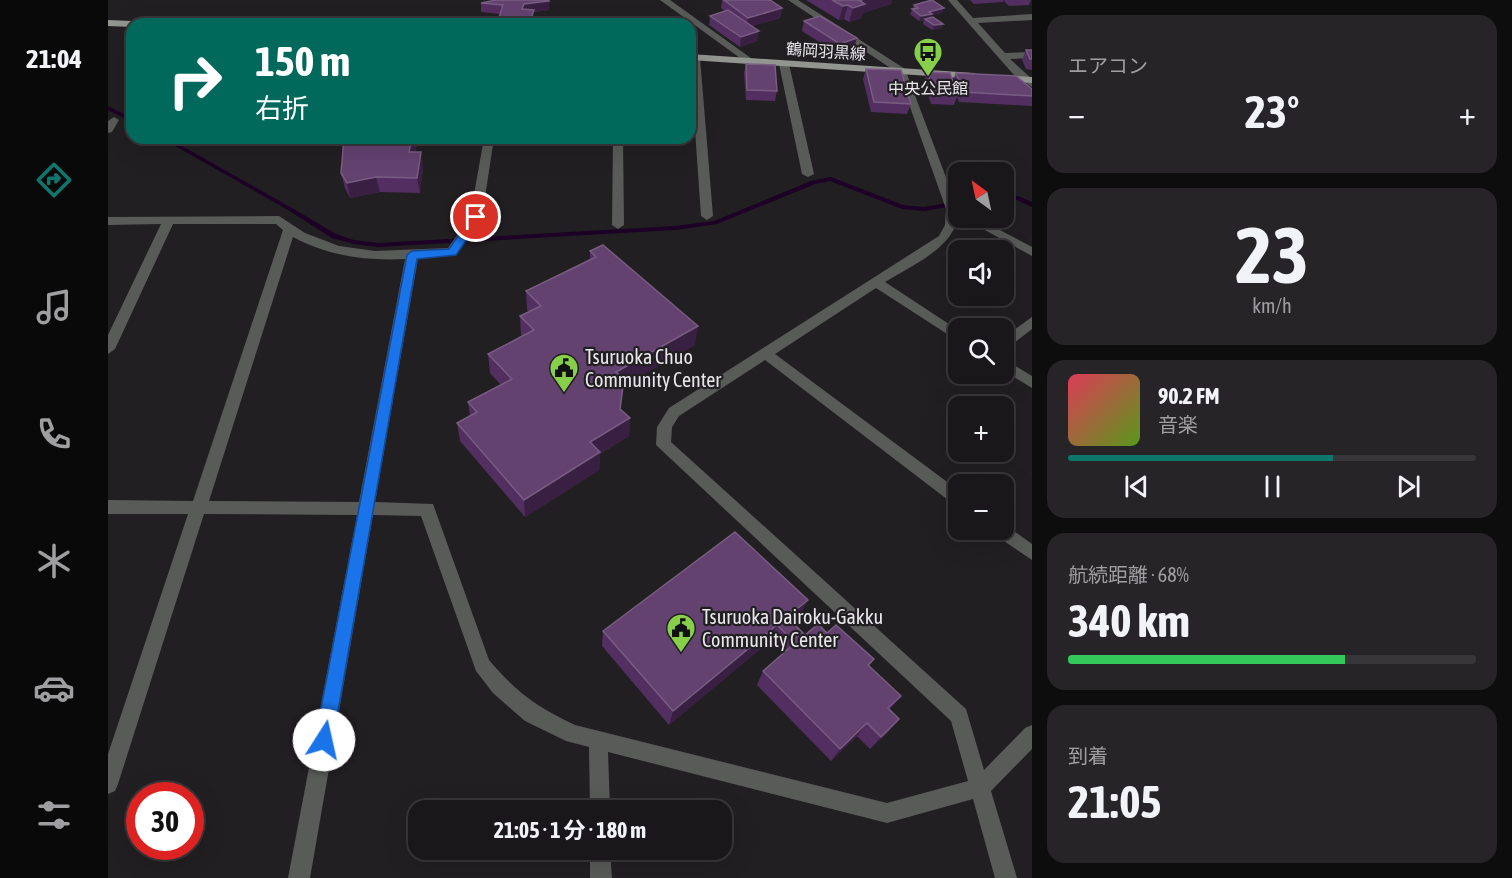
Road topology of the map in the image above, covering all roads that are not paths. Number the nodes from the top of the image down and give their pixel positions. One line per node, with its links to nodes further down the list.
1 (664, 0): 4 (street)
2 (792, 0): 15 (street)
3 (952, 0): 6 (street)
4 (689, 18)
5 (1032, 18): 6 (street)
6 (972, 21): 11 (street)
7 (108, 23): 9 (main road)
8 (696, 23): 13 (street)
9 (126, 24)
10 (1032, 55): 11 (street)
11 (1003, 56): 18 (street)
12 (696, 58): 13 (main road, 鶴岡羽黒線)
13 (750, 61): 14 (main road, 鶴岡羽黒線)
14 (784, 64): 15 (main road, 鶴岡羽黒線); 22 (street)
15 (902, 71): 16 (main road, 鶴岡羽黒線); 23 (street)
16 (983, 76)
17 (994, 77): 18 (main road)
18 (1030, 81)
19 (696, 100): 24 (street)
20 (488, 144): 32 (street)
21 (618, 144): 27 (street)
22 (808, 174)
23 (948, 193)
24 (707, 216)
25 (169, 220): 26 (street); 28 (street); 37 (street)
26 (108, 221)
27 (618, 225)
28 (290, 228): 32 (street); 43 (street)
29 (950, 228): 33 (street)
30 (988, 228): 31 (street)
31 (1032, 252)
32 (412, 255): 44 (street)
33 (875, 282): 35 (street); 38 (street)
34 (1032, 322): 36 (street)
35 (948, 329)
36 (1014, 336)
37 (108, 349)
38 (765, 353): 41 (street); 50 (street)
39 (1014, 371): 40 (street)
40 (1032, 383)
41 (948, 490)
42 (108, 507): 43 (street)
43 (198, 508): 44 (street); 49 (street)
44 (366, 509): 48 (street); 53 (street)
45 (1014, 540): 46 (street)
46 (1032, 553)
47 (1032, 735): 50 (street)
48 (598, 740): 50 (street); 51 (street)
49 (108, 784)
50 (981, 787): 55 (street)
51 (600, 800)
52 (600, 860): 54 (street)
53 (299, 878)
54 (601, 878)
55 (1006, 878)

